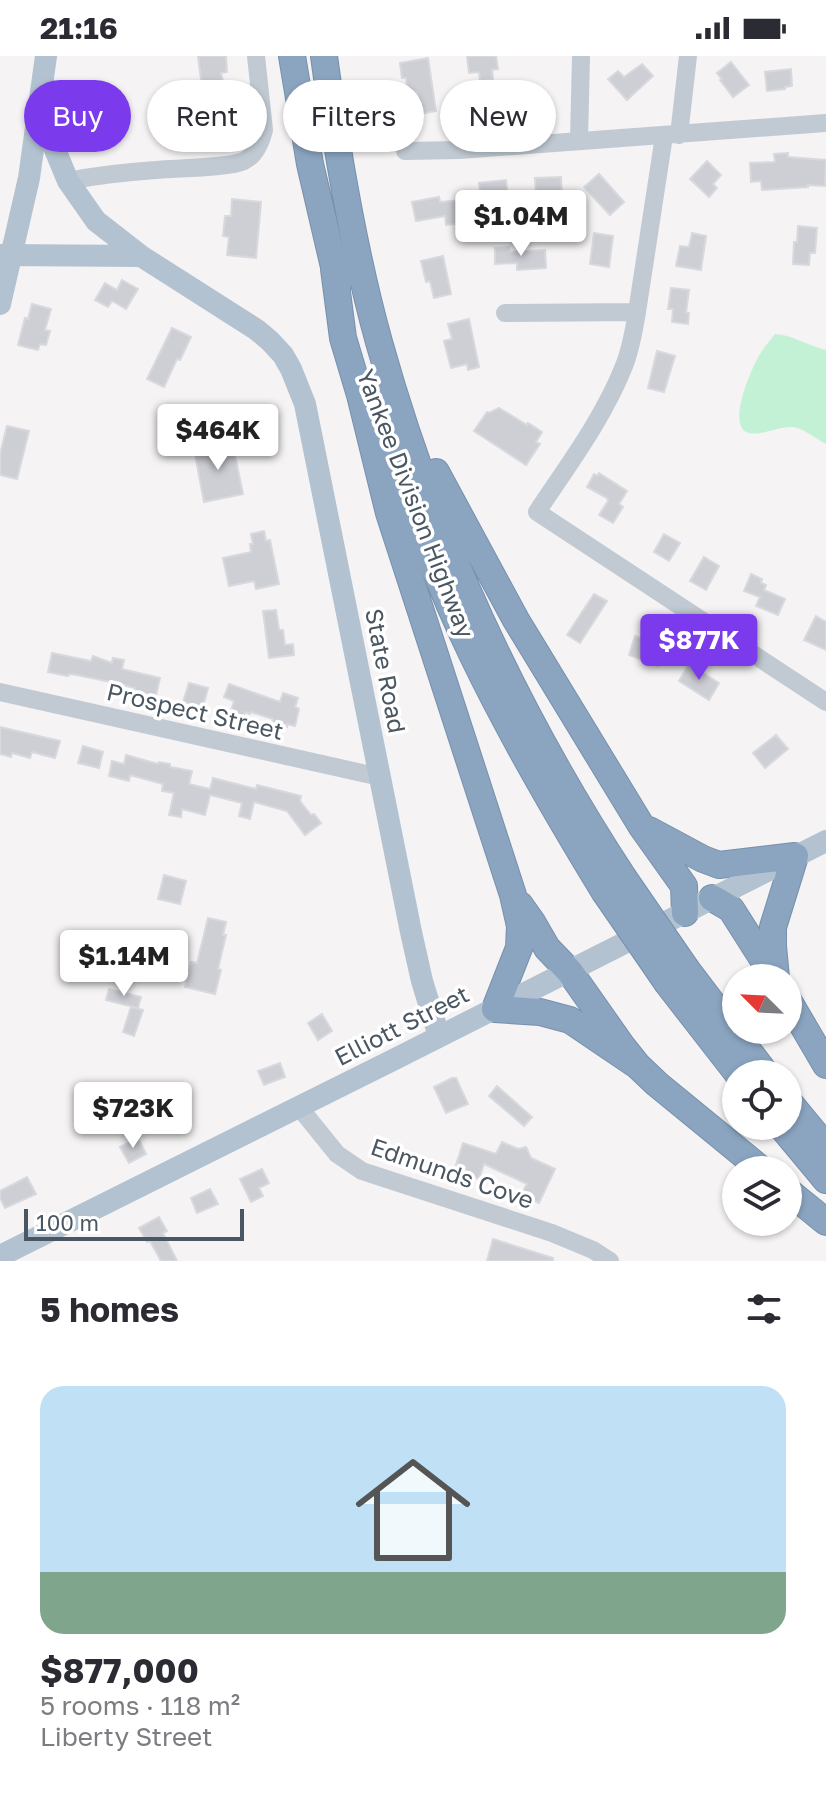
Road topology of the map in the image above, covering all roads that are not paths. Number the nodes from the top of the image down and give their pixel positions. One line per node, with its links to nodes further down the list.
1 (46, 56): 7 (main road)
2 (256, 56): 14 (street)
3 (292, 56): 18 (highway, Yankee Division Highway)
4 (324, 56): 15 (highway, Yankee Division Highway)
5 (581, 56): 10 (street)
6 (688, 56): 9 (street)
7 (43, 80)
8 (826, 123): 9 (street)
9 (672, 136): 10 (street); 20 (street)
10 (579, 140): 11 (street)
11 (424, 151)
12 (33, 152): 16 (main road)
13 (56, 152): 14 (main road, State Road)
14 (68, 181): 17 (main road, State Road)
15 (354, 234): 25 (highway); 28 (highway, Yankee Division Highway)
16 (5, 254): 17 (main road); 19 (main road)
17 (141, 256): 24 (main road, State Road)
18 (334, 269): 28 (highway, Yankee Division Highway); 29 (highway)
19 (0, 304)
20 (637, 312): 21 (street); 23 (street)
21 (505, 313)
22 (0, 692): 24 (street, Prospect Street)
23 (826, 702)
24 (380, 777): 38 (main road, State Road)
25 (642, 827): 27 (highway); 31 (highway)
26 (826, 841): 27 (main road, Elliott Street)
27 (795, 856): 30 (main road, Elliott Street); 33 (highway)
28 (614, 884): 35 (highway, Yankee Division Highway, bridge)
29 (513, 895): 34 (highway); 36 (highway)
30 (712, 898): 31 (main road, Elliott Street); 32 (highway)
31 (685, 913): 34 (main road, Elliott Street)
32 (767, 964)
33 (775, 964)
34 (570, 972): 36 (main road, Elliott Street); 42 (highway)
35 (677, 977): 39 (highway, Yankee Division Highway); 40 (highway, Yankee Division Highway)
36 (495, 1009): 38 (main road, Elliott Street); 42 (highway)
37 (802, 1024): 41 (highway)
38 (439, 1036): 43 (main road, Elliott Street)
39 (729, 1060)
40 (753, 1060)
41 (826, 1065)
42 (638, 1066): 47 (highway)
43 (299, 1107): 51 (main road, Elliott Street); 52 (street, Edmunds Cove)
44 (802, 1118): 46 (highway)
45 (793, 1140): 48 (highway)
46 (826, 1147)
47 (745, 1156)
48 (826, 1180)
49 (802, 1202): 50 (highway)
50 (826, 1222)
51 (0, 1256)
52 (610, 1261)

